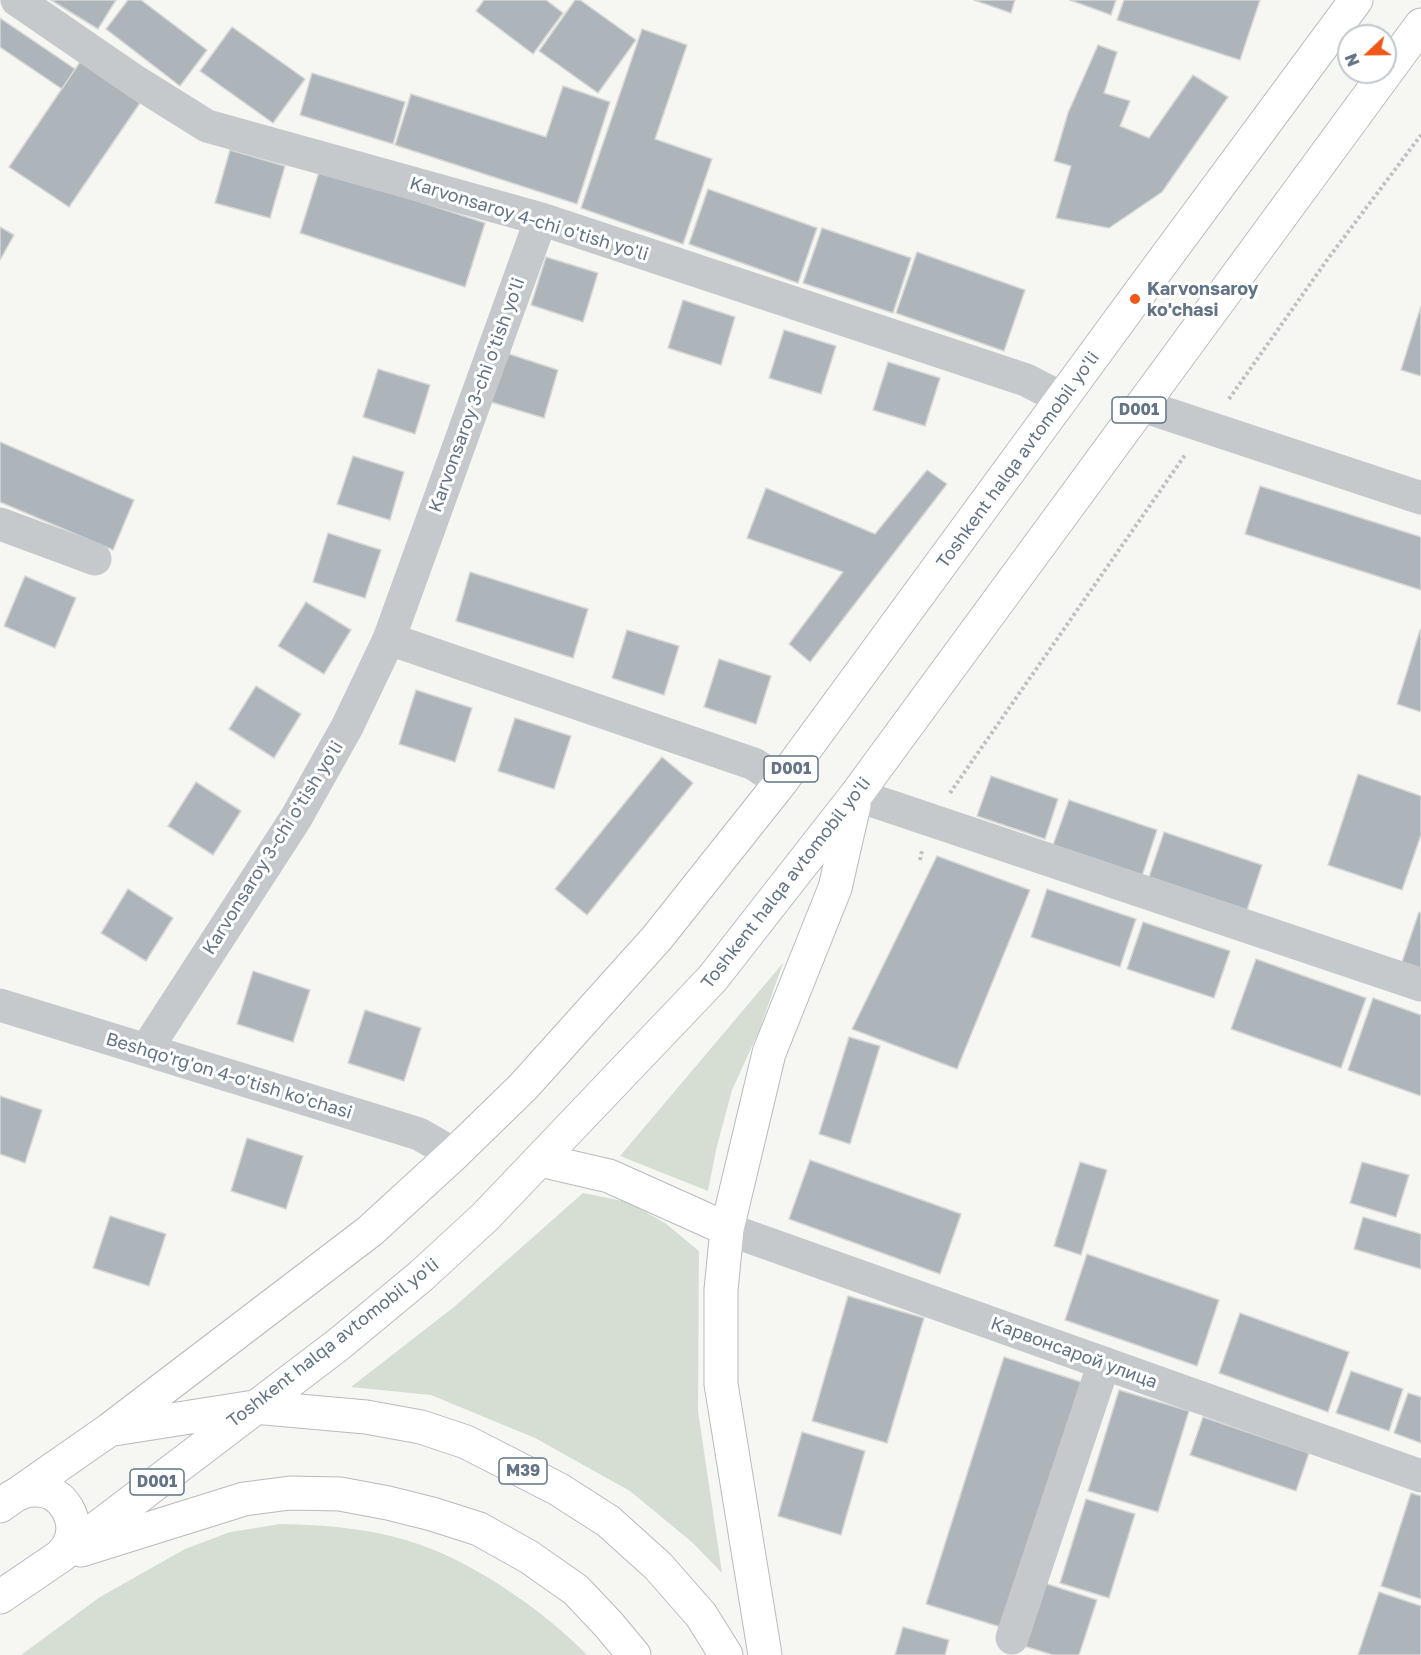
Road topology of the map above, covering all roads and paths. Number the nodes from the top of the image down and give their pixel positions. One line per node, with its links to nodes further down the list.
1 (17, 0): 5 (street, Karvonsaroy 4-chi o'tish yo'li)
2 (1345, 4): 6 (highway, Toshkent halqa avtomobil yo'li / D001)
3 (1421, 25): 7 (highway, Toshkent halqa avtomobil yo'li / D001)
4 (1421, 135): 8 (path)
5 (541, 219): 6 (street, Karvonsaroy 4-chi o'tish yo'li); 12 (street, Karvonsaroy 3-chi o'tish yo'li)
6 (1063, 399): 13 (highway, Toshkent halqa avtomobil yo'li / D001)
7 (1143, 406): 8 (street); 14 (highway, Toshkent halqa avtomobil yo'li / D001)
8 (1208, 428): 9 (street); 15 (path)
9 (1421, 498)
10 (0, 524): 11 (street)
11 (95, 559)
12 (389, 639): 13 (street); 19 (street, Karvonsaroy 3-chi o'tish yo'li)
13 (782, 782): 20 (highway, Toshkent halqa avtomobil yo'li / D001)
14 (856, 795): 15 (street); 21 (highway, Toshkent halqa avtomobil yo'li / D001); 22 (highway)
15 (932, 821): 16 (path); 17 (street)
16 (920, 860)
17 (1421, 985)
18 (0, 1005): 19 (street, Beshqo'rg'on 4-o'tish ko'chasi)
19 (146, 1050): 20 (street, Beshqo'rg'on 4-o'tish ko'chasi)
20 (454, 1154): 25 (highway, Toshkent halqa avtomobil yo'li / D001)
21 (540, 1160): 22 (highway); 24 (highway, Toshkent halqa avtomobil yo'li / D001)
22 (727, 1229): 23 (street, Карвонсарой улица); 33 (highway)
23 (1104, 1363): 26 (street, Карвонсарой улица); 30 (street)
24 (254, 1407): 25 (highway, M39); 28 (highway, Toshkent halqa avtomobil yo'li / D001); 32 (highway, M39)
25 (109, 1430): 27 (highway, Toshkent halqa avtomobil yo'li / D001)
26 (1421, 1476)
27 (6, 1502): 28 (highway)
28 (59, 1557): 29 (highway, Toshkent halqa avtomobil yo'li / D001); 31 (highway)
29 (0, 1597)
30 (1012, 1638)
31 (634, 1655)
32 (726, 1655)
33 (765, 1655)

